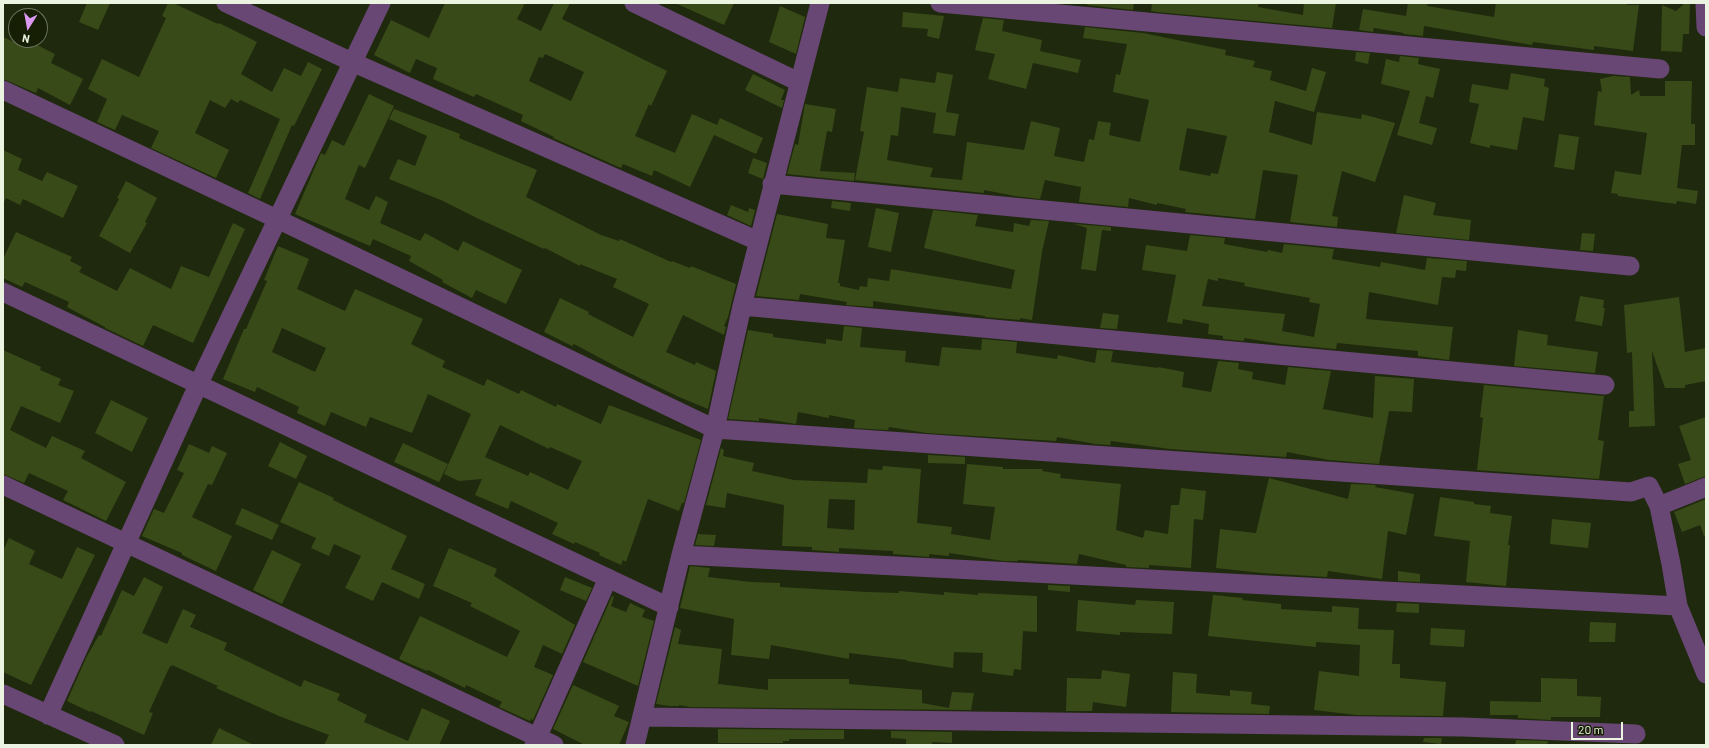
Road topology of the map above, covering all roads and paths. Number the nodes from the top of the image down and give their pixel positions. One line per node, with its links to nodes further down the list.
1 (226, 3): 8 (street)
2 (381, 3): 8 (street)
3 (634, 3): 10 (street)
4 (820, 3): 10 (street)
5 (940, 3): 9 (street)
6 (1705, 3): 7 (street)
7 (1706, 27)
8 (352, 62): 13 (street); 14 (street)
9 (1660, 69)
10 (799, 82): 12 (street)
11 (3, 90): 13 (street)
12 (772, 184): 14 (street); 15 (street)
13 (277, 219): 18 (street); 20 (street)
14 (758, 241): 17 (street)
15 (1630, 266)
16 (3, 292): 18 (street)
17 (742, 306): 19 (street); 20 (street)
18 (199, 383): 24 (street); 26 (street)
19 (1605, 385)
20 (715, 429): 23 (street); 25 (street)
21 (3, 485): 24 (street)
22 (1706, 487): 23 (street)
23 (1659, 506): 28 (street)
24 (125, 543): 31 (street); 34 (street)
25 (681, 555): 27 (street); 28 (street)
26 (608, 578): 27 (street); 34 (street)
27 (669, 606): 32 (street)
28 (1678, 606): 29 (street)
29 (1706, 674)
30 (3, 694): 31 (street)
31 (48, 714): 35 (street)
32 (643, 717): 33 (street); 36 (street)
33 (1636, 734)
34 (542, 742)
35 (116, 745)
36 (635, 745)

